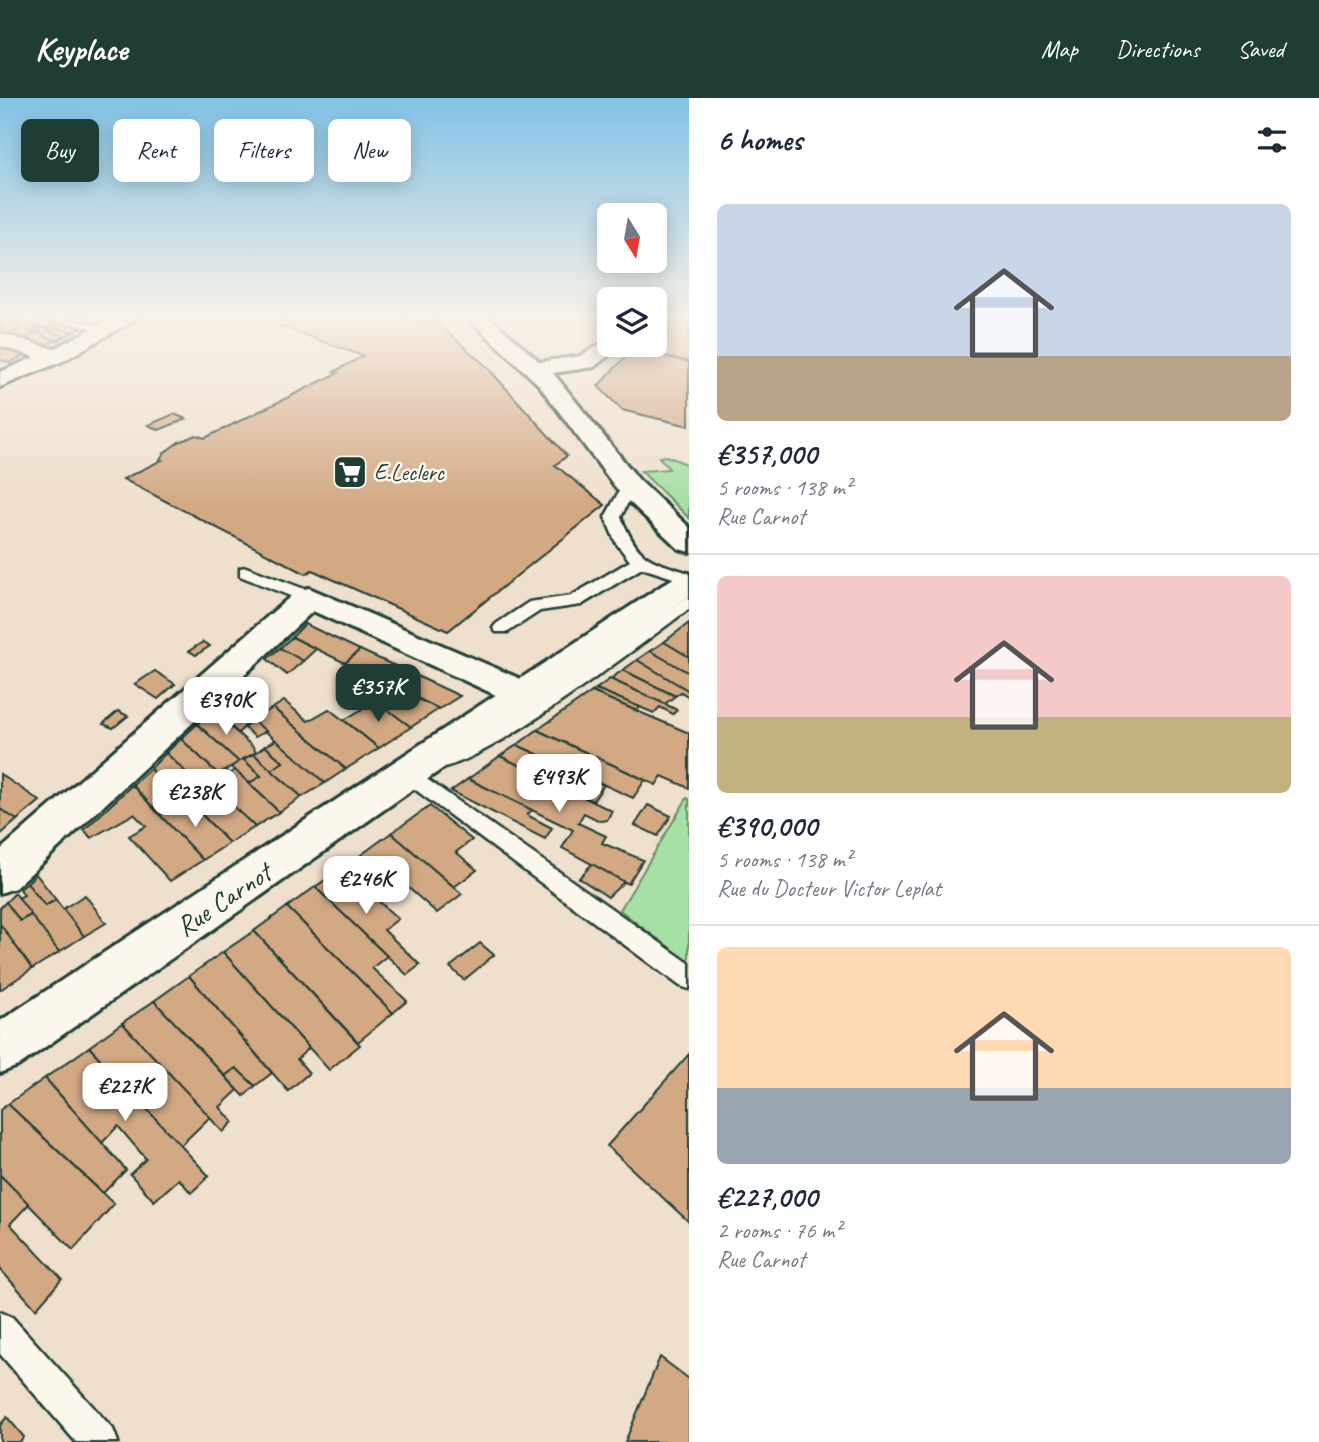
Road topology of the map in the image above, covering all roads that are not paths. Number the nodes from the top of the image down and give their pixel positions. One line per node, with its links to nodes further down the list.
1 (545, 379): 2 (street)
2 (628, 486): 3 (street); 4 (lane)
3 (689, 543)
4 (640, 562): 6 (lane); 9 (lane)
5 (246, 572): 7 (lane)
6 (689, 580): 10 (street, Rue Carnot)
7 (309, 597): 10 (street); 12 (street)
8 (689, 601): 11 (lane)
9 (502, 628)
10 (524, 694): 11 (street, Rue Carnot)
11 (408, 774): 13 (lane); 14 (street, Rue Carnot)
12 (0, 876)
13 (689, 978)
14 (0, 1049)
15 (0, 1329): 16 (lane)
16 (100, 1442)

